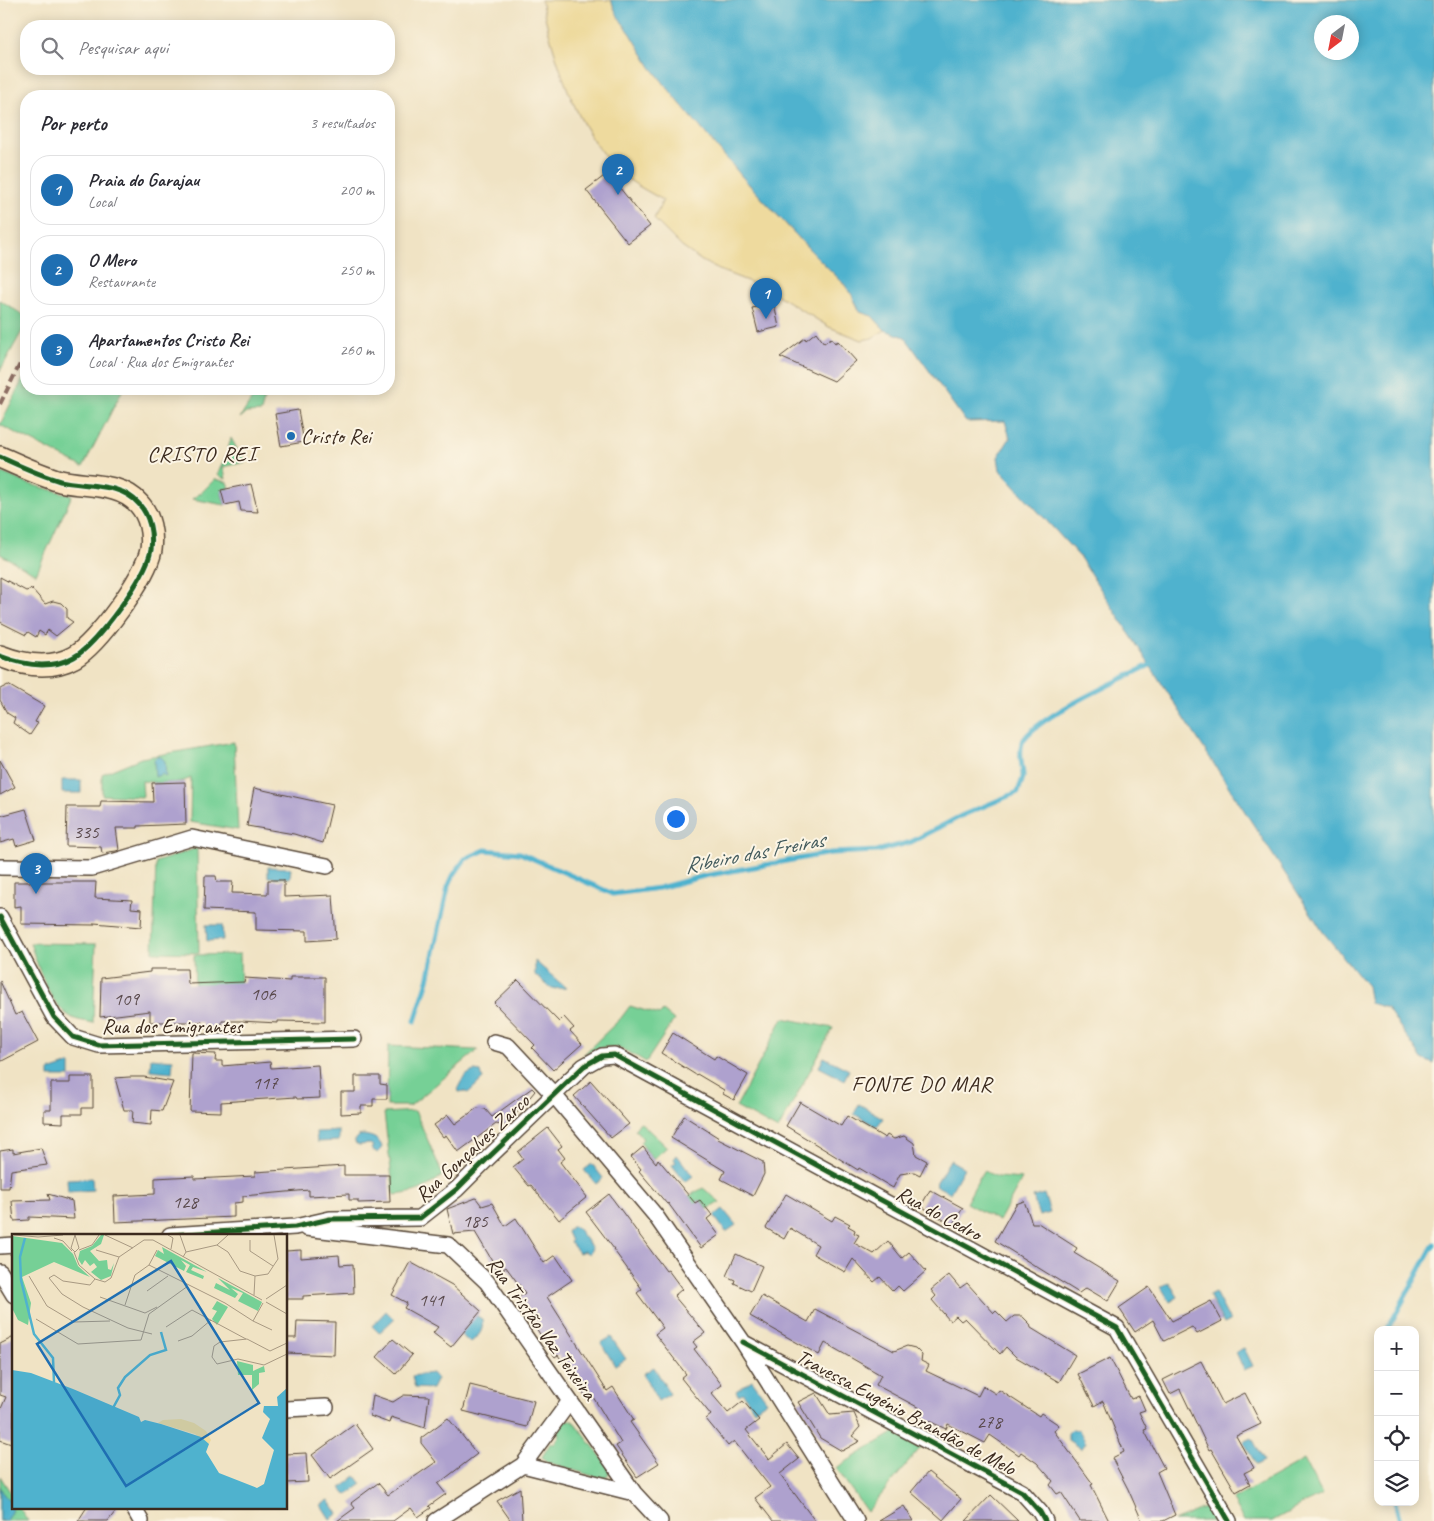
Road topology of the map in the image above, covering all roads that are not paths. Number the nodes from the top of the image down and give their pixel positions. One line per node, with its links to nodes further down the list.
1 (0, 457): 2 (street)
2 (0, 656)
3 (327, 866): 4 (street)
4 (0, 867)
5 (0, 917): 6 (street, Rua dos Emigrantes)
6 (354, 1039)
7 (494, 1042): 8 (street)
8 (554, 1094): 9 (street, Rua Gonçalves Zarco); 13 (street); 25 (street, Rua do Cedro)
9 (295, 1227): 10 (street, Rua Gonçalves Zarco); 14 (street, Rua Tristão Vaz Teixeira)
10 (186, 1234)
11 (0, 1272): 12 (street)
12 (12, 1293)
13 (743, 1342): 23 (street); 24 (street, Travessa Eugénio Brandão de Melo)
14 (570, 1401): 17 (street); 18 (street, Rua Tristão Vaz Teixeira)
15 (326, 1406): 16 (street)
16 (288, 1409)
17 (523, 1465): 18 (street); 21 (street)
18 (634, 1493): 22 (street, Rua Tristão Vaz Teixeira)
19 (134, 1508): 20 (street)
20 (141, 1521)
21 (436, 1521)
22 (660, 1521)
23 (856, 1521)
24 (1044, 1521)
25 (1229, 1521)

